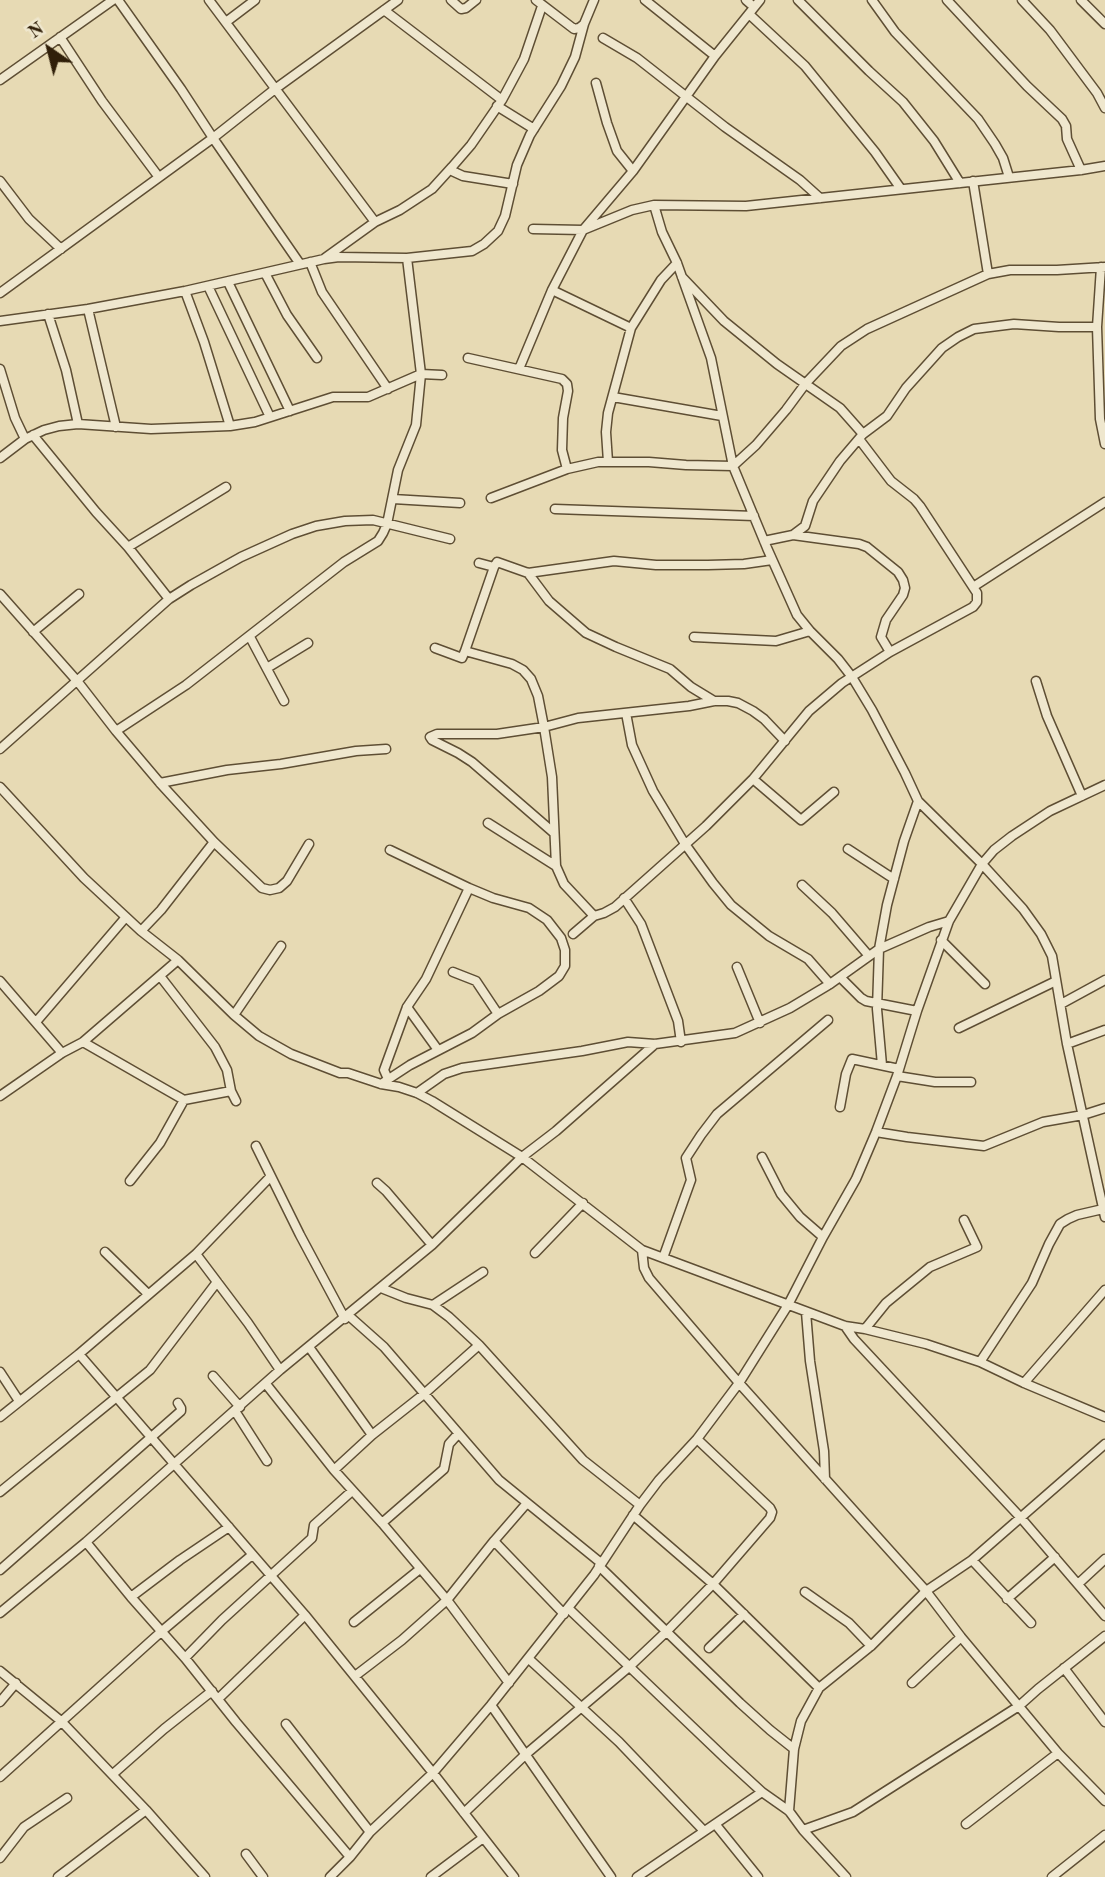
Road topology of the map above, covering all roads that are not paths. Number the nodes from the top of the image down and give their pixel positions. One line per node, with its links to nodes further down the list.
1 (115, 0): 21 (street); 31 (street)
2 (209, 0): 18 (street)
3 (255, 0): 18 (street)
4 (398, 0): 17 (street)
5 (451, 0): 6 (street)
6 (476, 0)
7 (594, 0): 19 (street)
8 (645, 0): 23 (street)
9 (746, 0): 16 (street)
10 (798, 0): 40 (street)
11 (872, 0): 37 (street)
12 (947, 0): 34 (street)
13 (1022, 0): 29 (street)
14 (1081, 0): 20 (street)
15 (539, 3): 19 (street); 28 (street)
16 (755, 7): 23 (street); 42 (street)
17 (384, 10): 26 (street); 28 (street)
18 (226, 22): 26 (street)
19 (584, 24): 30 (street)
20 (1105, 24)
21 (60, 37): 24 (street); 36 (street)
22 (603, 37): 27 (street)
23 (715, 56): 27 (street)
24 (1, 77)
25 (596, 83): 35 (street)
26 (275, 89): 31 (street); 45 (street)
27 (687, 96): 35 (street); 43 (street)
28 (499, 103): 30 (street); 33 (street)
29 (1105, 108)
30 (534, 129): 41 (street)
31 (213, 138): 36 (street); 53 (street)
32 (1105, 166): 34 (street)
33 (450, 170): 41 (street); 45 (street)
34 (1080, 170): 37 (street)
35 (633, 172): 47 (street)
36 (158, 177): 48 (street)
37 (1009, 177): 39 (street)
38 (0, 181): 48 (street)
39 (973, 181): 40 (street); 56 (street)
40 (961, 183): 42 (street)
41 (513, 184): 49 (street)
42 (901, 189): 43 (street)
43 (820, 198): 44 (street)
44 (654, 205): 47 (street); 52 (street)
45 (375, 222): 50 (street)
46 (533, 229): 47 (street)
47 (583, 230): 60 (street)
48 (61, 249): 62 (street)
49 (407, 258): 50 (street); 72 (street)
50 (324, 259): 51 (street)
51 (310, 262): 53 (street); 75 (street)
52 (677, 263): 57 (street); 67 (street)
53 (300, 264): 55 (street)
54 (1103, 267): 56 (street); 66 (street)
55 (265, 273): 58 (street); 68 (street)
56 (988, 274): 74 (street)
57 (680, 275): 74 (street); 78 (street)
58 (228, 282): 59 (street); 77 (street)
59 (208, 286): 61 (street); 79 (street)
60 (552, 290): 67 (street); 71 (street)
61 (185, 291): 63 (street); 81 (street)
62 (0, 293)
63 (88, 309): 64 (street); 82 (street)
64 (48, 314): 65 (street); 80 (street)
65 (0, 321)
66 (1097, 327): 84 (street); 85 (street)
67 (631, 328): 76 (street)
68 (317, 358)
69 (468, 358): 71 (street)
70 (0, 369): 83 (street)
71 (519, 369): 89 (street)
72 (421, 374): 73 (street); 75 (street); 92 (street)
73 (442, 375)
74 (806, 383): 84 (street); 88 (street)
75 (388, 389): 77 (street)
76 (612, 397): 78 (street); 87 (street)
77 (290, 411): 79 (street)
78 (722, 416): 88 (street)
79 (270, 417): 81 (street)
80 (78, 425): 82 (street); 83 (street)
81 (230, 426): 82 (street)
82 (116, 427)
83 (29, 437): 86 (street); 101 (street)
84 (861, 437): 98 (street); 106 (street)
85 (1105, 444)
86 (0, 458)
87 (608, 462): 88 (street); 89 (street)
88 (733, 466): 96 (street)
89 (567, 469): 91 (street)
90 (226, 487): 101 (street)
91 (491, 498)
92 (393, 499): 94 (street); 97 (street)
93 (1105, 502): 106 (street)
94 (460, 503)
95 (555, 509): 96 (street)
96 (754, 516): 100 (street)
97 (387, 524): 99 (street); 109 (street); 112 (street)
98 (793, 535): 100 (street); 117 (street)
99 (450, 539)
100 (764, 541): 102 (street)
101 (128, 547): 109 (street)
102 (772, 560): 105 (street); 110 (street)
103 (479, 563): 104 (street)
104 (494, 567): 105 (street); 116 (street)
105 (528, 573): 123 (street)
106 (972, 587): 117 (street)
107 (0, 594): 111 (street)
108 (79, 594): 111 (street)
109 (169, 599): 121 (street)
110 (810, 631): 113 (street); 119 (street)
111 (33, 632): 121 (street)
112 (250, 637): 118 (street); 126 (street)
113 (694, 637)
114 (309, 643): 118 (street)
115 (435, 648): 116 (street)
116 (465, 651): 125 (street)
117 (890, 652): 119 (street)
118 (267, 668): 122 (street)
119 (852, 677): 127 (street); 136 (street)
120 (1036, 681): 135 (street)
121 (78, 682): 126 (street); 128 (street)
122 (284, 701)
123 (714, 701): 124 (street); 127 (street)
124 (626, 713): 125 (street); 141 (street)
125 (544, 727): 138 (street); 138 (street)
126 (116, 731): 131 (street)
127 (785, 741): 130 (street)
128 (0, 749)
129 (386, 749): 131 (street)
130 (753, 779): 134 (street); 141 (street)
131 (160, 783): 139 (street)
132 (1105, 785): 135 (street)
133 (0, 787): 151 (street)
134 (834, 792)
135 (1082, 796): 144 (street)
136 (918, 801): 144 (street); 146 (street)
137 (488, 822): 145 (street)
138 (554, 833): 145 (street)
139 (214, 842): 140 (street); 153 (street)
140 (309, 844)
141 (685, 844): 149 (street); 167 (street)
142 (848, 849): 146 (street)
143 (390, 850): 148 (street)
144 (982, 864): 152 (street); 166 (street)
145 (556, 866): 150 (street)
146 (894, 879): 157 (street)
147 (802, 886): 158 (street)
148 (469, 888): 171 (street); 173 (street)
149 (624, 898): 150 (street); 181 (street)
150 (594, 916): 154 (street)
151 (126, 917): 153 (street); 176 (street)
152 (949, 921): 155 (street); 157 (street)
153 (141, 931): 159 (street)
154 (573, 934)
155 (941, 940): 168 (street); 172 (street)
156 (281, 946): 174 (street)
157 (879, 949): 158 (street); 169 (street)
158 (869, 956): 163 (street)
159 (178, 960): 162 (street); 174 (street)
160 (737, 967): 177 (street)
161 (453, 972): 173 (street)
162 (160, 976): 180 (street); 190 (street)
163 (840, 977): 167 (street); 169 (street)
164 (1105, 980): 170 (street)
165 (0, 981): 176 (street)
166 (1056, 981): 170 (street); 178 (street)
167 (830, 984): 177 (street)
168 (985, 984)
169 (877, 1004): 172 (street); 186 (street)
170 (1060, 1004): 183 (street)
171 (407, 1007): 184 (street); 188 (street)
172 (917, 1011): 187 (street)
173 (498, 1014): 184 (street)
174 (234, 1015): 188 (street)
175 (828, 1020): 214 (street)
176 (36, 1022): 185 (street)
177 (760, 1023): 181 (street)
178 (959, 1028)
179 (1105, 1030): 183 (street)
180 (83, 1042): 185 (street); 193 (street)
181 (681, 1042): 182 (street)
182 (655, 1044): 191 (street); 200 (street)
183 (1067, 1044): 197 (street)
184 (438, 1050): 188 (street)
185 (62, 1053): 192 (street)
186 (882, 1065): 187 (street); 195 (street)
187 (898, 1072): 189 (street); 198 (street)
188 (385, 1081): 191 (street)
189 (971, 1082)
190 (231, 1091): 193 (street); 194 (street)
191 (417, 1093): 200 (street)
192 (0, 1096)
193 (184, 1100): 203 (street)
194 (236, 1101)
195 (840, 1107)
196 (1105, 1108): 197 (street)
197 (1083, 1115): 198 (street); 206 (street)
198 (876, 1132): 208 (street)
199 (256, 1146): 202 (street)
200 (522, 1157): 205 (street); 209 (street)
201 (762, 1157): 208 (street)
202 (270, 1177): 213 (street); 223 (street)
203 (130, 1181)
204 (377, 1182): 209 (street)
205 (583, 1203): 210 (street); 212 (street)
206 (1104, 1213): 229 (street)
207 (964, 1220): 225 (street)
208 (822, 1237): 221 (street)
209 (432, 1245): 217 (street)
210 (642, 1250): 214 (street); 233 (street)
211 (105, 1252): 219 (street)
212 (534, 1253)
213 (196, 1254): 216 (street); 219 (street)
214 (663, 1258): 221 (street)
215 (483, 1272): 220 (street)
216 (217, 1282): 230 (street); 237 (street)
217 (381, 1287): 220 (street); 223 (street)
218 (1105, 1290): 234 (street)
219 (148, 1294): 228 (street)
220 (433, 1305): 226 (street)
221 (788, 1305): 222 (street); 233 (street)
222 (806, 1312): 224 (street); 251 (street)
223 (346, 1317): 227 (street); 236 (street)
224 (845, 1326): 225 (street); 257 (street)
225 (865, 1329): 229 (street)
226 (479, 1345): 236 (street); 255 (street)
227 (309, 1347): 230 (street); 244 (street)
228 (79, 1354): 237 (street); 238 (street)
229 (980, 1362): 234 (street)
230 (281, 1370): 235 (street)
231 (0, 1372): 238 (street)
232 (212, 1376): 240 (street)
233 (739, 1383): 246 (street); 251 (street)
234 (1024, 1383): 242 (street)
235 (265, 1384): 240 (street); 250 (street)
236 (424, 1394): 243 (street); 244 (street)
237 (116, 1397): 245 (street); 253 (street)
238 (19, 1401): 241 (street)
239 (177, 1403): 245 (street)
240 (237, 1409): 248 (street); 249 (street)
241 (0, 1417)
242 (1105, 1417)
243 (458, 1434): 254 (street); 258 (street)
244 (372, 1436): 250 (street)
245 (152, 1437): 249 (street); 268 (street)
246 (697, 1438): 255 (street); 270 (street)
247 (1105, 1444): 257 (street)
248 (267, 1461)
249 (174, 1464): 259 (street); 261 (street)
250 (334, 1470): 252 (street)
251 (825, 1479): 272 (street)
252 (352, 1491): 258 (street); 269 (street)
253 (0, 1492)
254 (527, 1503): 260 (street); 266 (street)
255 (640, 1505): 256 (street)
256 (633, 1516): 266 (street); 270 (street)
257 (1021, 1518): 263 (street); 265 (street)
258 (382, 1522): 267 (street)
259 (229, 1527): 262 (street); 274 (street)
260 (494, 1541): 276 (street); 277 (street)
261 (86, 1542): 274 (street); 278 (street)
262 (252, 1555): 269 (street); 284 (street)
263 (1055, 1557): 271 (street); 275 (street)
264 (1105, 1559): 271 (street)
265 (972, 1560): 272 (street); 275 (street)
266 (601, 1565): 277 (street); 285 (street)
267 (420, 1569): 276 (street); 282 (street)
268 (0, 1570)
269 (271, 1576): 280 (street); 290 (street)
270 (713, 1584): 279 (street); 285 (street)
271 (1077, 1584): 281 (street)
272 (926, 1591): 287 (street); 288 (street)
273 (805, 1592): 288 (street)
274 (131, 1597): 284 (street)
275 (1007, 1599): 283 (street)
276 (447, 1600): 295 (street); 297 (street)
277 (566, 1611): 291 (street); 292 (street)
278 (0, 1613)
279 (744, 1614): 289 (street); 299 (street)
280 (305, 1615): 295 (street); 301 (street)
281 (1105, 1616)
282 (354, 1622)
283 (1031, 1623)
284 (162, 1631): 290 (street); 306 (street)
285 (667, 1631): 292 (street); 309 (street)
286 (1105, 1636): 293 (street)
287 (961, 1637): 298 (street); 304 (street)
288 (871, 1646): 299 (street)
289 (709, 1648)
290 (185, 1658): 300 (street)
291 (529, 1659): 297 (street); 305 (street)
292 (629, 1667): 305 (street); 315 (street)
293 (1064, 1668): 304 (street); 307 (street)
294 (0, 1671): 296 (street)
295 (355, 1676): 312 (street)
296 (16, 1683): 302 (street); 306 (street)
297 (509, 1683): 303 (street)
298 (912, 1684)
299 (819, 1688): 309 (street)
300 (212, 1691): 301 (street); 313 (street)
301 (218, 1699): 329 (street)
302 (0, 1702)
303 (491, 1705): 311 (street); 312 (street)
304 (1019, 1706): 310 (street); 323 (street)
305 (580, 1708): 311 (street); 324 (street)
306 (61, 1721): 313 (street); 314 (street)
307 (1105, 1722)
308 (286, 1724): 325 (street)
309 (794, 1749): 319 (street)
310 (1058, 1753): 317 (street); 321 (street)
311 (525, 1755): 320 (street); 337 (street)
312 (433, 1773): 320 (street); 325 (street)
313 (113, 1774): 318 (street)
314 (0, 1777)
315 (762, 1792): 319 (street); 322 (street)
316 (67, 1798): 330 (street)
317 (1105, 1801)
318 (146, 1810): 331 (street); 332 (street)
319 (789, 1811): 323 (street)
320 (464, 1813): 327 (street)
321 (966, 1824)
322 (716, 1825): 324 (street); 339 (street)
323 (803, 1830): 340 (street)
324 (704, 1831): 338 (street)
325 (370, 1832): 329 (street)
326 (1105, 1835): 341 (street)
327 (483, 1838): 335 (street); 336 (street)
328 (246, 1854): 333 (street)
329 (350, 1857): 334 (street)
330 (0, 1858)
331 (58, 1877)
332 (205, 1877)
333 (263, 1877)
334 (330, 1877)
335 (431, 1877)
336 (514, 1877)
337 (611, 1877)
338 (637, 1877)
339 (758, 1877)
340 (846, 1877)
341 (1052, 1877)

